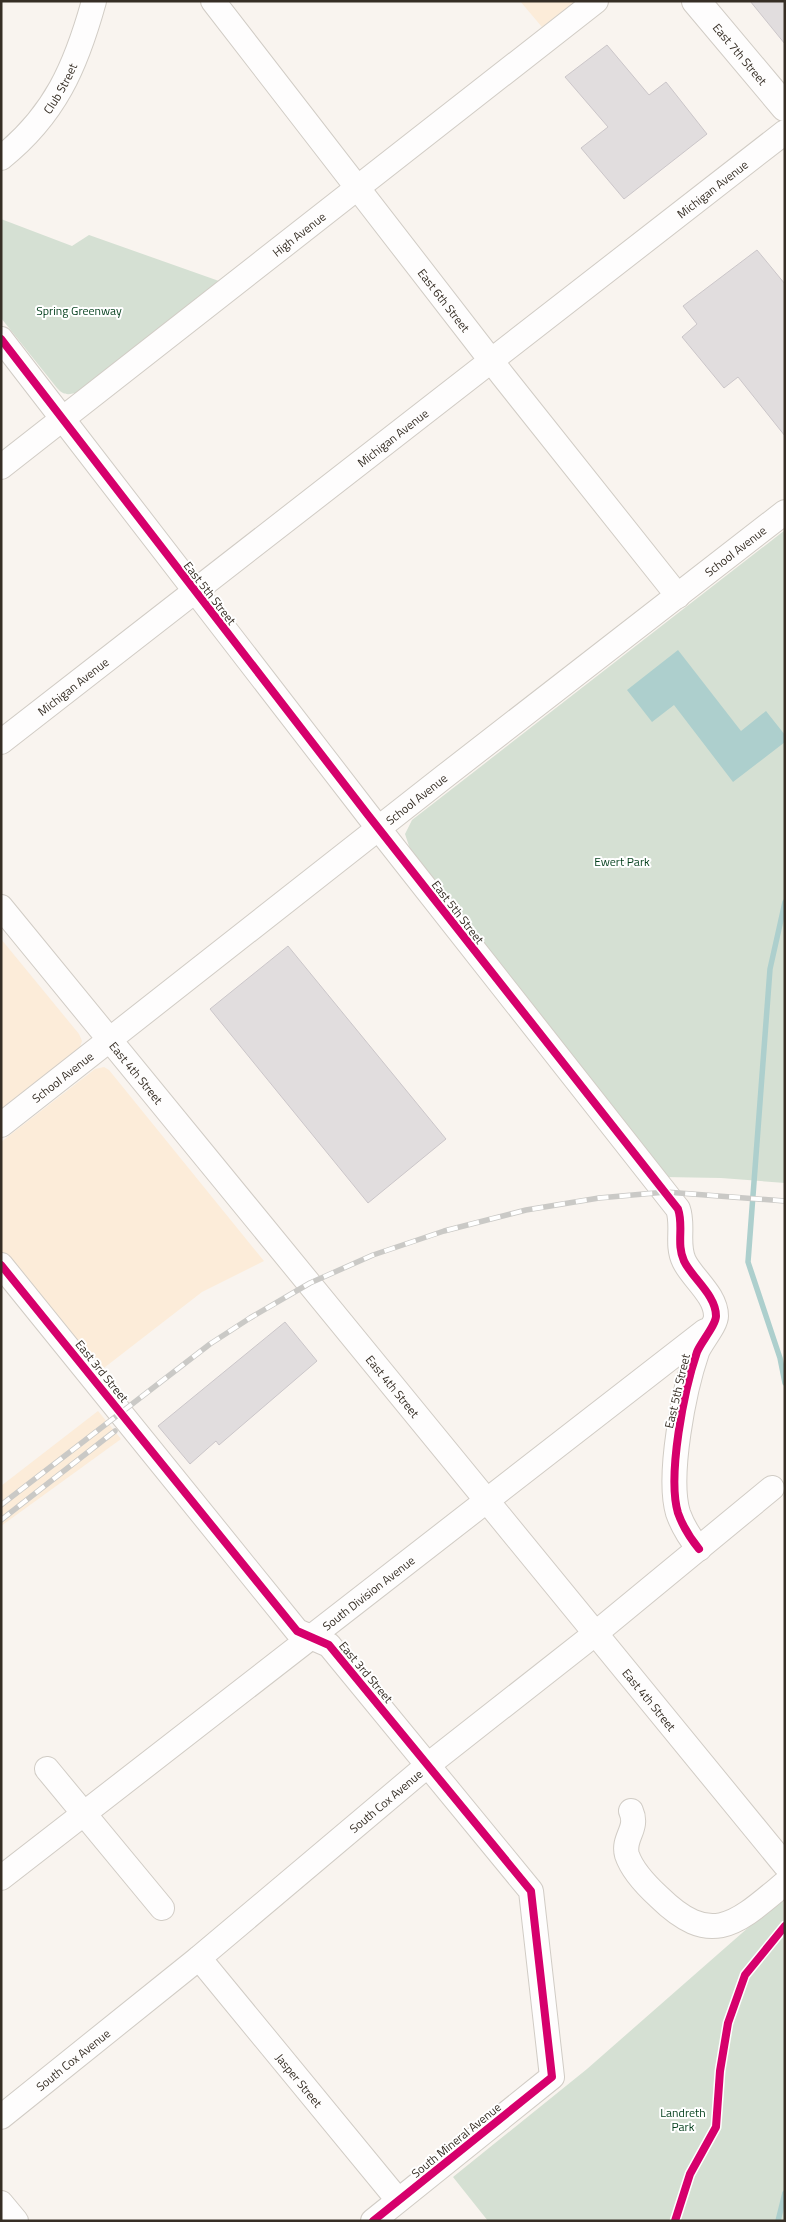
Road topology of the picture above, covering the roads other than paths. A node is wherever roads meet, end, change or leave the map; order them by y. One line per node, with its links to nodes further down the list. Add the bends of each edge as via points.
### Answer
1 (94, 1): 7 (street, Club Street, via 79,50 61,89 38,125)
2 (213, 1): 8 (street, East 6th Street)
3 (596, 1): 8 (street, High Avenue)
4 (696, 1): 5 (main road, East 7th Street)
5 (785, 107)
6 (785, 132): 10 (street, Michigan Avenue)
7 (1, 158)
8 (358, 188): 10 (street, East 6th Street); 11 (street, High Avenue)
9 (1, 339): 11 (street, East 5th Street)
10 (491, 360): 14 (street, Michigan Avenue); 15 (street, East 6th Street)
11 (63, 420): 12 (street, High Avenue); 14 (street, East 5th Street)
12 (1, 467)
13 (785, 512): 15 (street, School Avenue)
14 (194, 591): 16 (street, Michigan Avenue); 17 (street, East 5th Street)
15 (678, 596): 17 (street, School Avenue)
16 (1, 742)
17 (378, 829): 19 (street, School Avenue); 22 (street, East 5th Street, via 673,1201 680,1217 681,1254 714,1308 716,1317)
18 (1, 907): 19 (street, East 4th Street)
19 (109, 1039): 20 (street, School Avenue); 24 (street, East 4th Street)
20 (1, 1125)
21 (1, 1265): 27 (street, East 3rd Street, via 297,1631)
22 (712, 1326): 24 (street, South Division Avenue); 25 (street, East 5th Street, via 699,1346 693,1365 679,1430 674,1480 678,1512 686,1532)
23 (772, 1488): 25 (street, South Cox Avenue)
24 (486, 1501): 26 (street, East 4th Street); 27 (street, South Division Avenue)
25 (699, 1549): 26 (street, South Cox Avenue)
26 (596, 1633): 28 (street, South Cox Avenue); 32 (street, East 4th Street)
27 (310, 1638): 28 (street, East 3rd Street, via 329,1645); 31 (street, South Division Avenue)
28 (428, 1765): 36 (street, South Cox Avenue); 37 (street, East 3rd Street, via 531,1891)
29 (47, 1769): 31 (street)
30 (631, 1811): 34 (street, via 635,1819 626,1846 631,1863 666,1904 693,1923 706,1927 730,1923)
31 (84, 1814): 33 (street, South Division Avenue); 35 (street)
32 (785, 1864)
33 (1, 1878)
34 (785, 1883)
35 (162, 1908)
36 (199, 1958): 38 (street, South Cox Avenue); 39 (street, Jasper Street)
37 (552, 2077): 39 (street, South Mineral Avenue)
38 (1, 2117)
39 (398, 2200): 42 (street, South Mineral Avenue)
40 (1, 2203): 41 (street)
41 (16, 2221)
42 (373, 2221)

